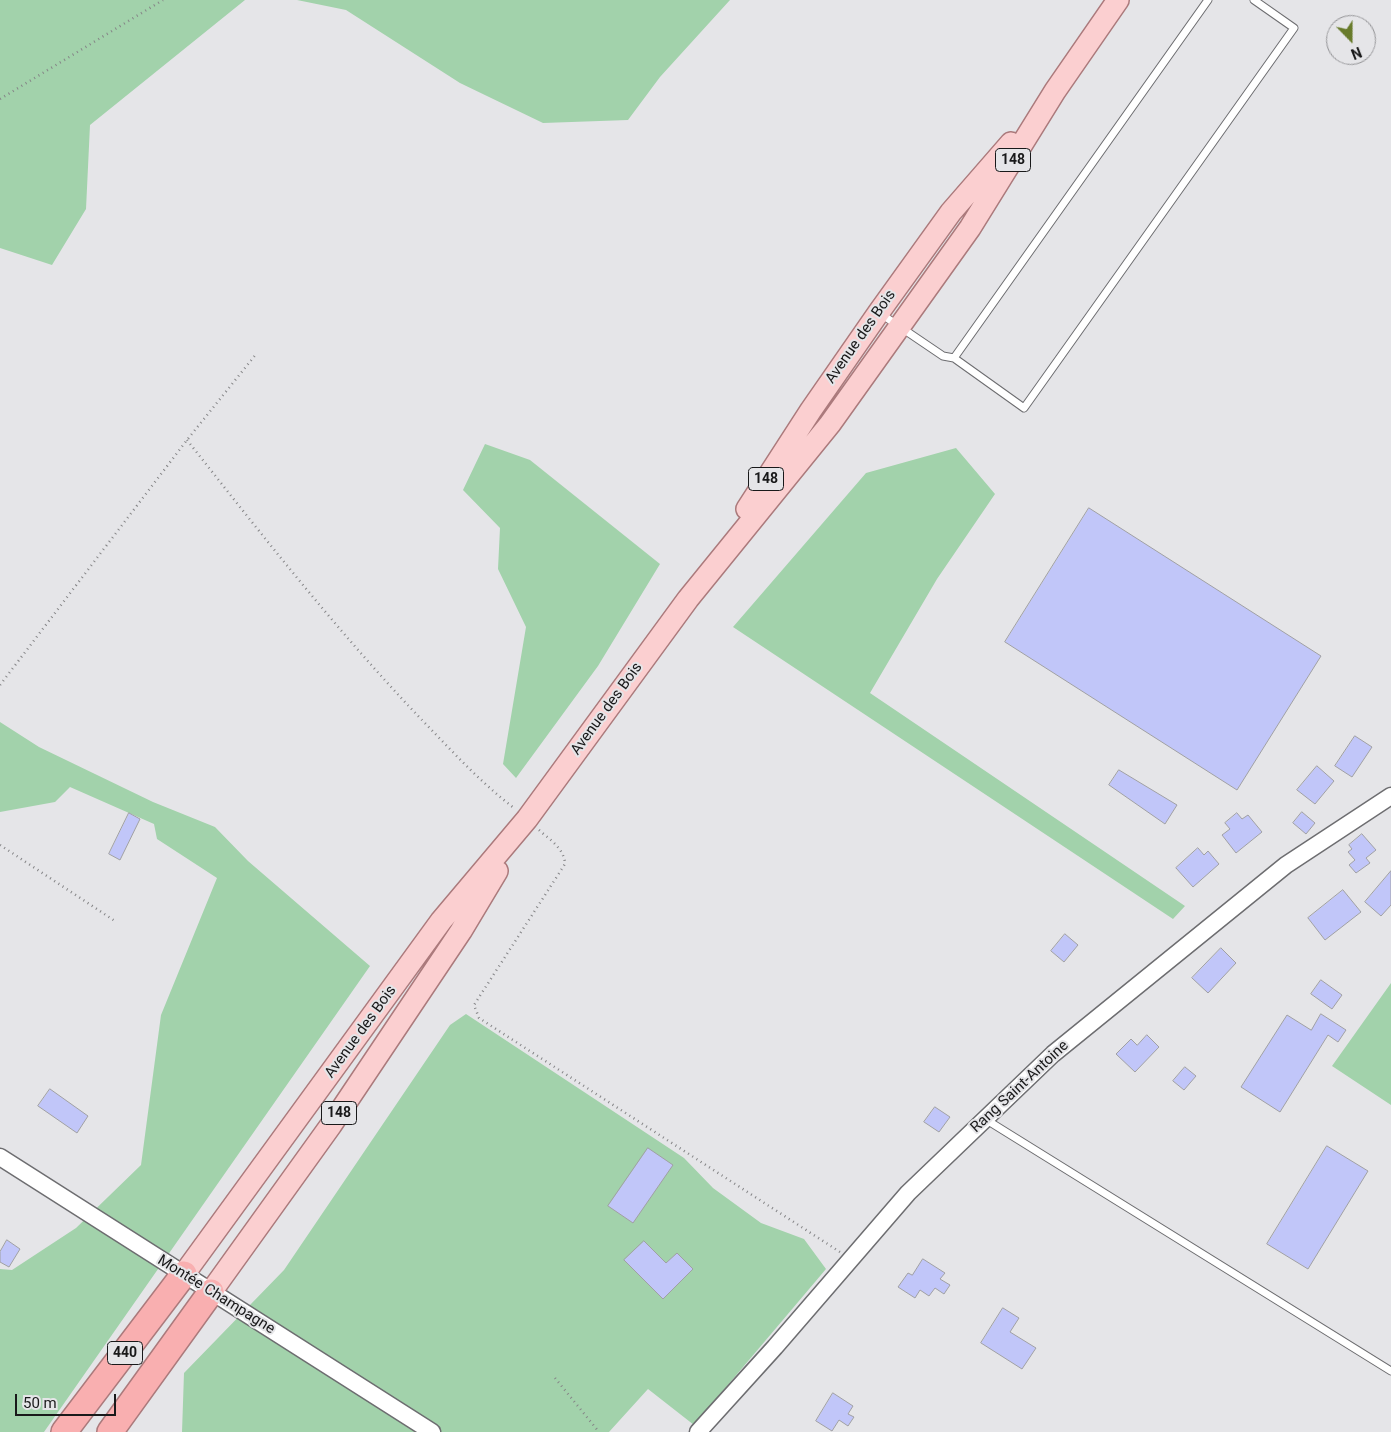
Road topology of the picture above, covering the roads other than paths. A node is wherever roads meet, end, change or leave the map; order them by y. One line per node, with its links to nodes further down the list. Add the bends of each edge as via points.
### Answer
1 (1118, 0): 4 (main road, Avenue des Bois / 148)
2 (1208, 0): 7 (lane)
3 (1254, 0): 7 (lane, via 1294,28 1024,408)
4 (1056, 91): 5 (main road, Avenue des Bois / 148, via 951,212); 6 (main road, Avenue des Bois / 148, via 970,228)
5 (879, 312): 6 (lane); 8 (main road, Avenue des Bois / 148)
6 (900, 327): 7 (lane, via 943,356); 8 (main road, Avenue des Bois / 148, via 830,424)
7 (954, 358)
8 (688, 599): 10 (main road, Avenue des Bois / 148)
9 (1391, 796): 11 (street, Rang Saint-Antoine, via 1286,865 1053,1054)
10 (527, 819): 13 (main road, Avenue des Bois / 148, via 441,921); 14 (main road, Avenue des Bois / 148, via 456,939 311,1154)
11 (985, 1119): 15 (lane); 19 (street, Rang Saint-Antoine, via 908,1193)
12 (0, 1157): 13 (street, Montée Champagne)
13 (184, 1274): 14 (street, Montée Champagne); 16 (highway, 440)
14 (211, 1292): 17 (highway, 440); 18 (street, Montée Champagne)
15 (1391, 1370)
16 (64, 1432)
17 (110, 1432)
18 (432, 1432)
19 (698, 1432)

